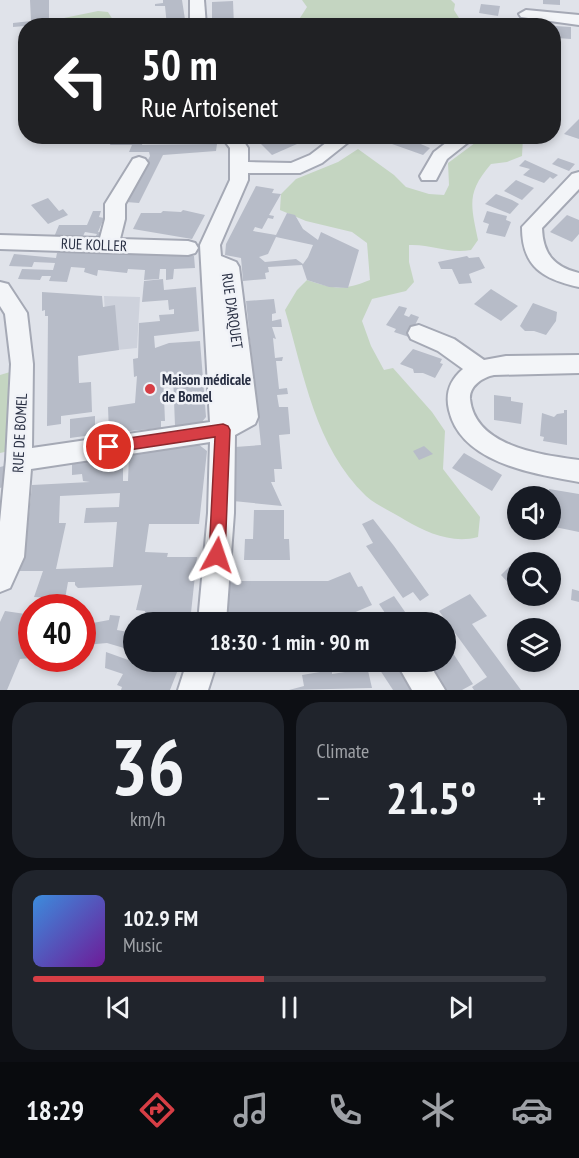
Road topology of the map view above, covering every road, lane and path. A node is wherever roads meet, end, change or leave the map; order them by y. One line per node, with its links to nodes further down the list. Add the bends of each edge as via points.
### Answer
1 (197, 0): 3 (street)
2 (525, 14): 4 (street)
3 (198, 18)
4 (579, 20)
5 (236, 144): 9 (street, RUE D'ARQUET)
6 (336, 144): 9 (street, via 293,169)
7 (456, 144): 10 (street, via 440,156)
8 (139, 163): 13 (street, via 115,204)
9 (240, 167): 20 (street, RUE D'ARQUET, via 240,180 210,245 211,260 229,267 246,417)
10 (429, 176)
11 (579, 178): 15 (street, via 532,227 531,241 536,257 553,271)
12 (0, 242): 13 (street, RUE KOLLER)
13 (108, 245): 14 (street, RUE KOLLER)
14 (188, 248)
15 (579, 280)
16 (0, 289): 21 (street, RUE DE BOMEL, via 16,313 22,364)
17 (419, 333): 19 (street, via 446,345)
18 (579, 364): 19 (street, via 498,365)
19 (480, 369): 22 (street, via 463,382 457,395 458,408 474,434 496,451 553,468)
20 (223, 430): 21 (street); 24 (street)
21 (19, 460): 23 (street, RUE DE BOMEL, via 10,557)
22 (579, 471)
23 (0, 579)
24 (213, 612)
25 (199, 672): 27 (street)
26 (418, 672): 28 (street)
27 (193, 690)
28 (430, 690)

